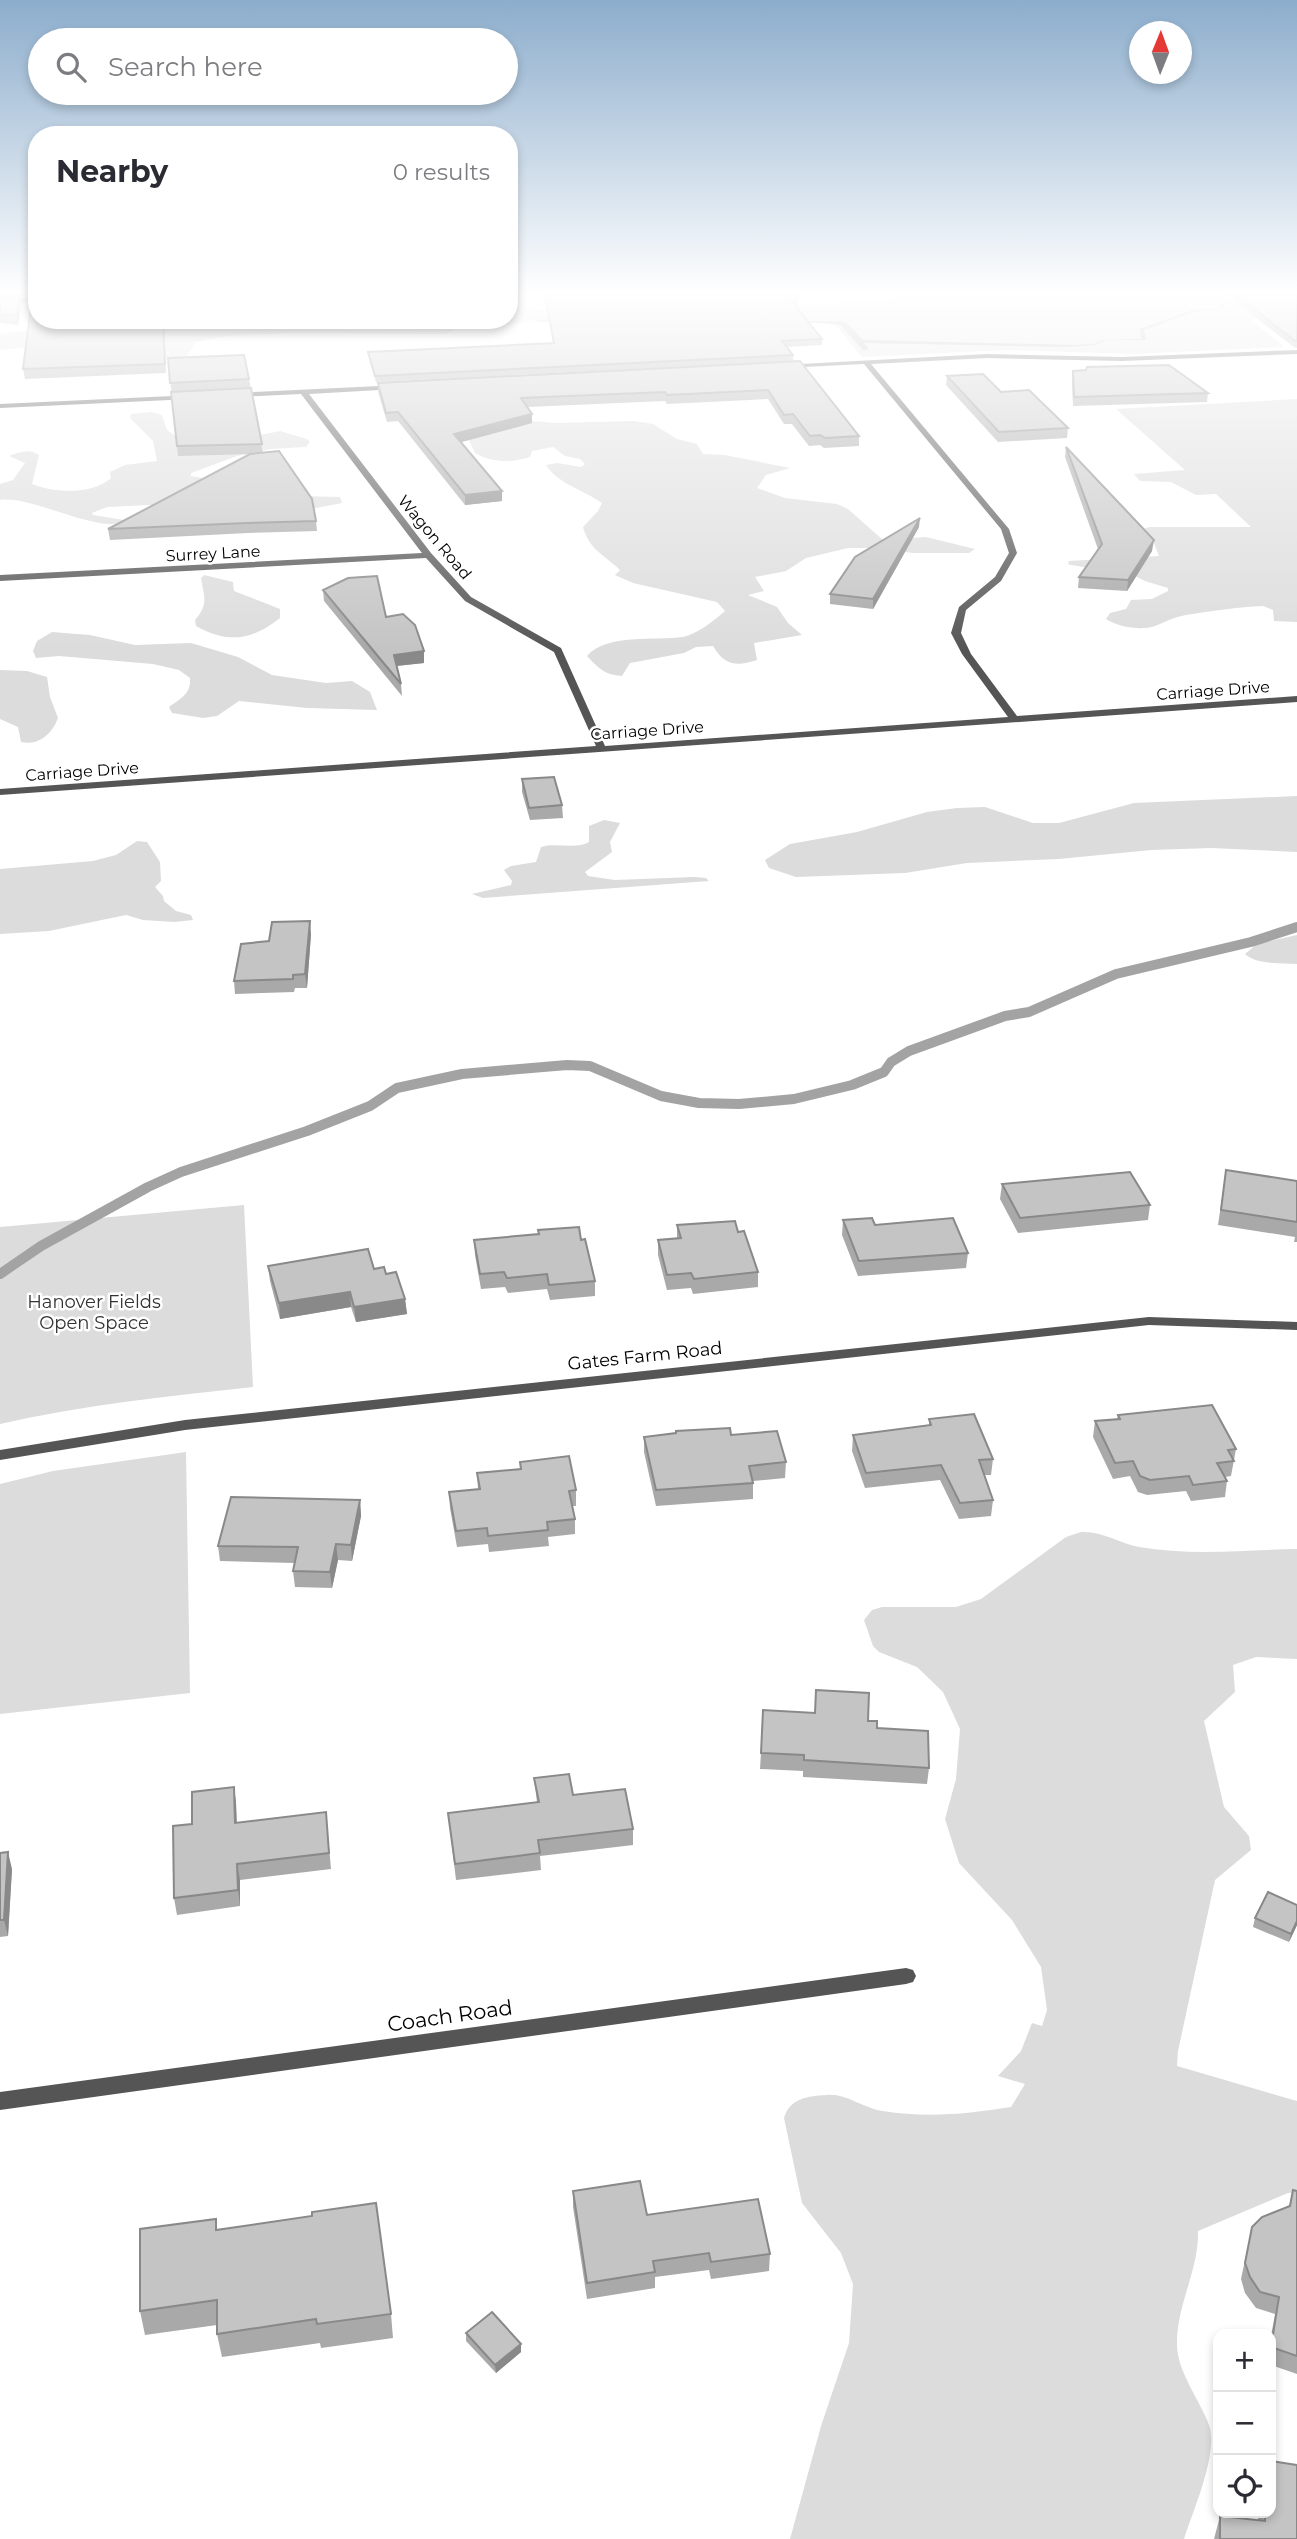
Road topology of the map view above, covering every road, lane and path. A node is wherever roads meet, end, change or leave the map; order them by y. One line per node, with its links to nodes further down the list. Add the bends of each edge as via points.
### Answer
1 (320, 413): 3 (street, Wagon Road)
2 (909, 413): 6 (street, via 1005,529 1013,553 998,579 962,609 956,633)
3 (428, 555): 4 (street, Surrey Lane); 7 (street, Wagon Road, via 468,598 558,650)
4 (0, 578)
5 (1297, 699): 6 (street, Carriage Drive)
6 (1015, 720): 7 (street, Carriage Drive)
7 (602, 749): 8 (street, Carriage Drive)
8 (0, 792)
9 (1297, 1326): 10 (street, Gates Farm Road, via 1149,1321 185,1425)
10 (0, 1455)
11 (906, 1976): 12 (street, Coach Road)
12 (0, 2101)

